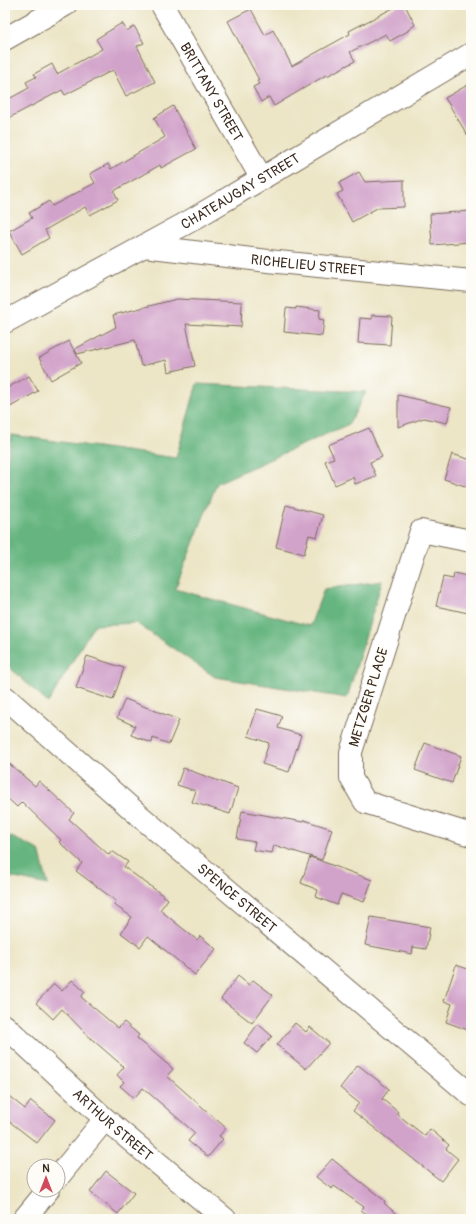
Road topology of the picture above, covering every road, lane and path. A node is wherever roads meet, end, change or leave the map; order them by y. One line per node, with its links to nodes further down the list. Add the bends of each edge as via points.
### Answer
1 (65, 5): 3 (street)
2 (162, 5): 5 (street, BRITTANY STREET)
3 (5, 39)
4 (471, 54): 5 (street, CHATEAUGAY STREET)
5 (262, 179): 6 (street, CHATEAUGAY STREET)
6 (144, 246): 7 (street, RICHELIEU STREET); 8 (street, CHATEAUGAY STREET)
7 (471, 281)
8 (5, 322)
9 (471, 541): 11 (street, METZGER PLACE, via 421,531 351,752 351,778 365,802)
10 (5, 697): 13 (street, SPENCE STREET, via 140,816)
11 (471, 835)
12 (5, 1026): 14 (street, ARTHUR STREET)
13 (471, 1095)
14 (105, 1120): 15 (street); 18 (street, ARTHUR STREET)
15 (66, 1167)
16 (41, 1198): 17 (street)
17 (24, 1219)
18 (225, 1219)

